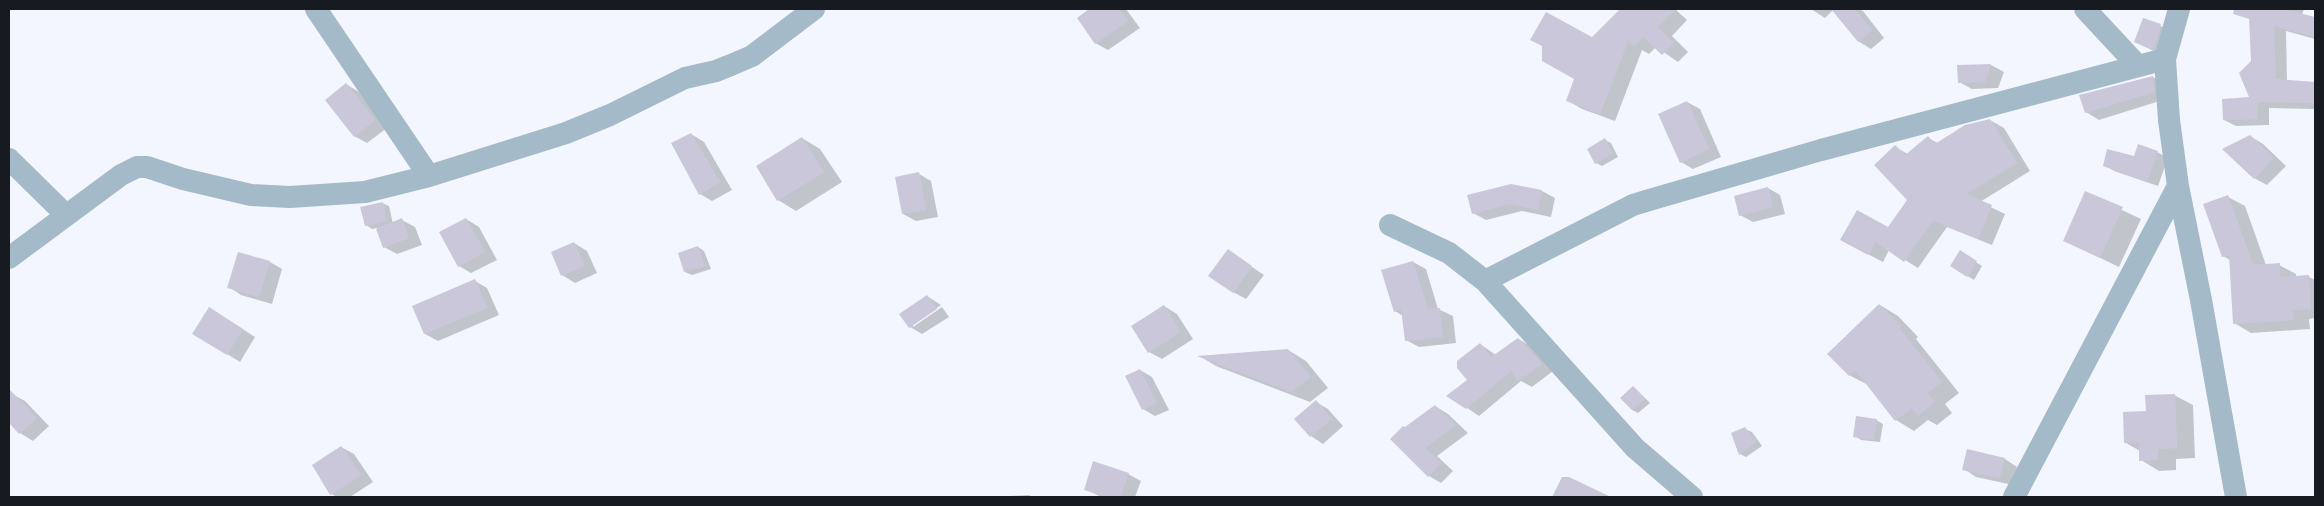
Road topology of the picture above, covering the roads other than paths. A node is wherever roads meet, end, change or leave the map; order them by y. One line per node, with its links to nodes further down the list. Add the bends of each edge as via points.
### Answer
1 (316, 9): 8 (street)
2 (814, 9): 8 (street, via 752,56 716,71 685,78 610,115 566,132)
3 (2085, 9): 6 (street)
4 (2179, 9): 5 (street)
5 (2165, 59): 6 (street); 9 (street)
6 (2138, 66): 13 (street, via 1646,200)
7 (9, 159): 10 (street)
8 (429, 176): 10 (street, via 365,192 290,197 251,195 147,167 136,167)
9 (2178, 186): 15 (street); 16 (street)
10 (66, 215): 12 (street)
11 (1390, 225): 13 (street, via 1450,253)
12 (9, 258)
13 (1485, 281): 14 (street, via 1635,448)
14 (1692, 497)
15 (2014, 497)
16 (2236, 497)

